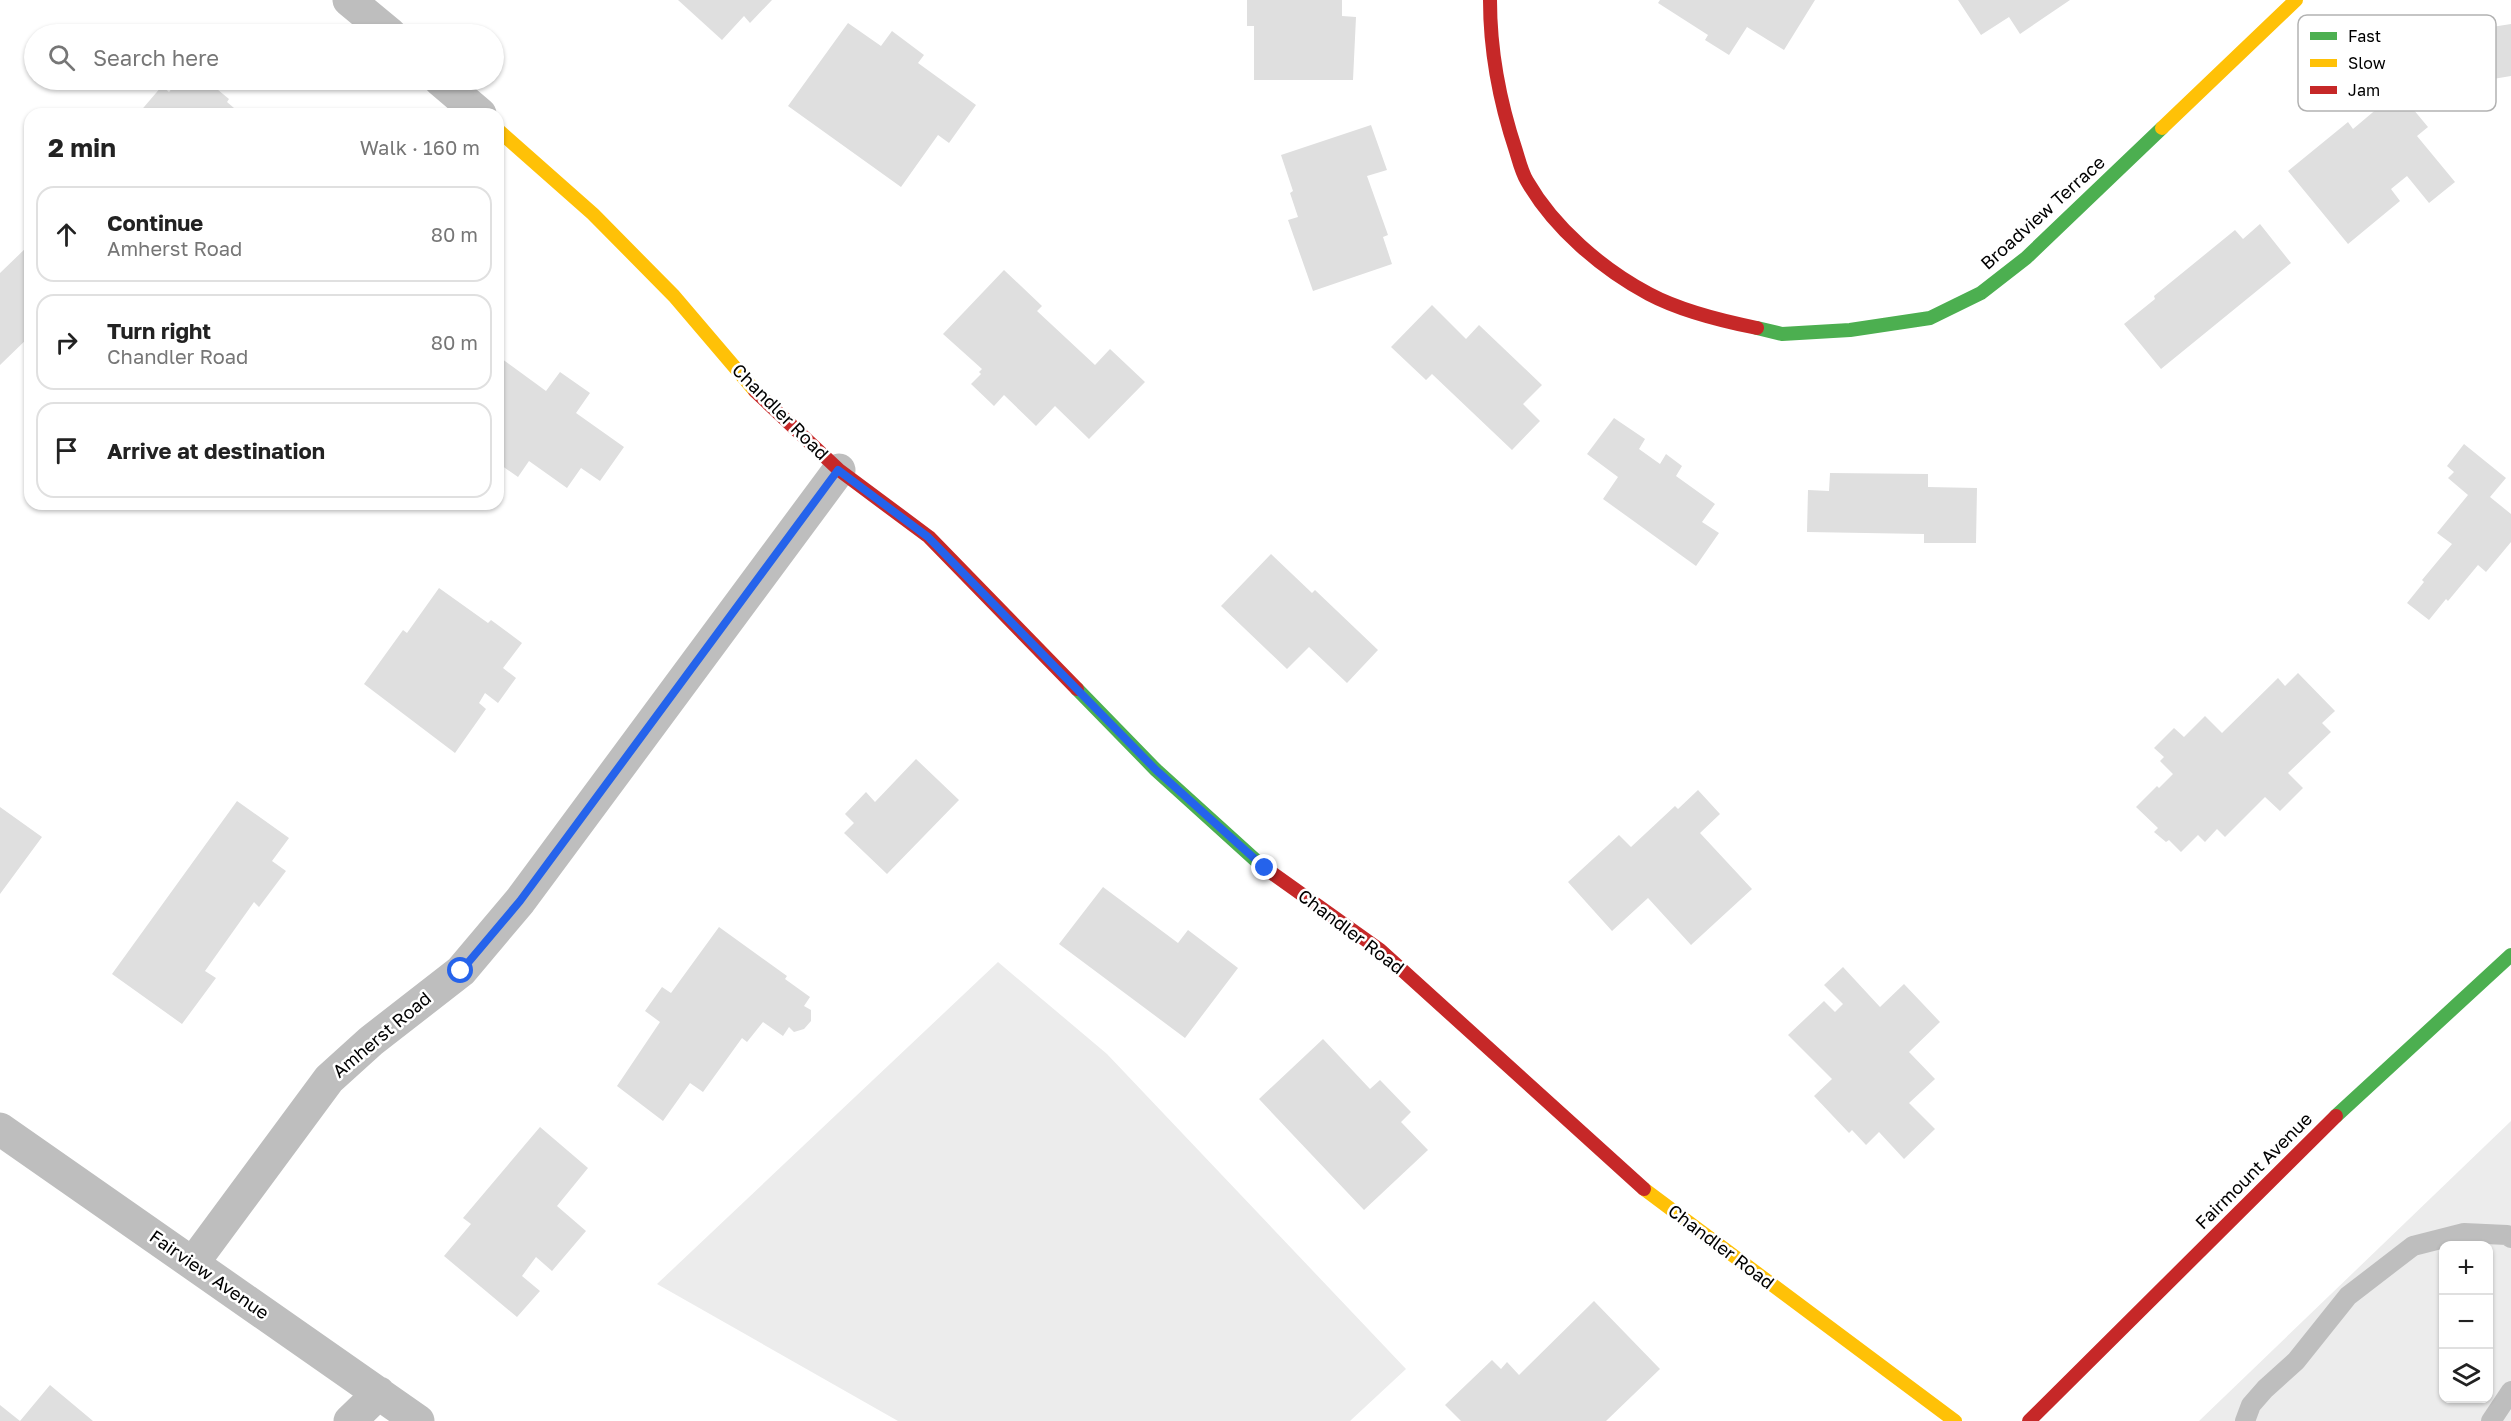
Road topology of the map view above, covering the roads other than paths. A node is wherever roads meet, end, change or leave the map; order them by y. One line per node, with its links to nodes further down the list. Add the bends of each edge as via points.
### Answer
1 (349, 0): 4 (street)
2 (1490, 0): 3 (street, Broadview Terrace, via 1490,35 1507,125 1526,180 1552,217 1602,264 1650,295 1715,319 1782,334 1850,330 1930,318 1981,293 2026,258)
3 (2296, 0)
4 (378, 24)
5 (452, 90): 6 (street)
6 (473, 108)
7 (504, 135): 8 (street, Chandler Road, via 593,214 674,296 746,382)
8 (838, 470): 12 (street, Amherst Road, via 520,901 461,971 328,1079); 17 (street, Chandler Road, via 928,537 1156,770 1265,868 1380,950 1646,1191)
9 (2511, 955): 18 (street, Fairmount Avenue, via 2313,1136)
10 (0, 1129): 12 (street, Fairview Avenue)
11 (2511, 1238): 19 (lane, via 2464,1233 2413,1246 2348,1296 2296,1360 2265,1389)
12 (193, 1263): 14 (street, Fairview Avenue)
13 (2511, 1391): 20 (lane)
14 (379, 1393): 15 (street); 16 (street, Fairview Avenue)
15 (350, 1421)
16 (418, 1421)
17 (1954, 1421)
18 (2029, 1421)
19 (2245, 1421)
20 (2491, 1421)

